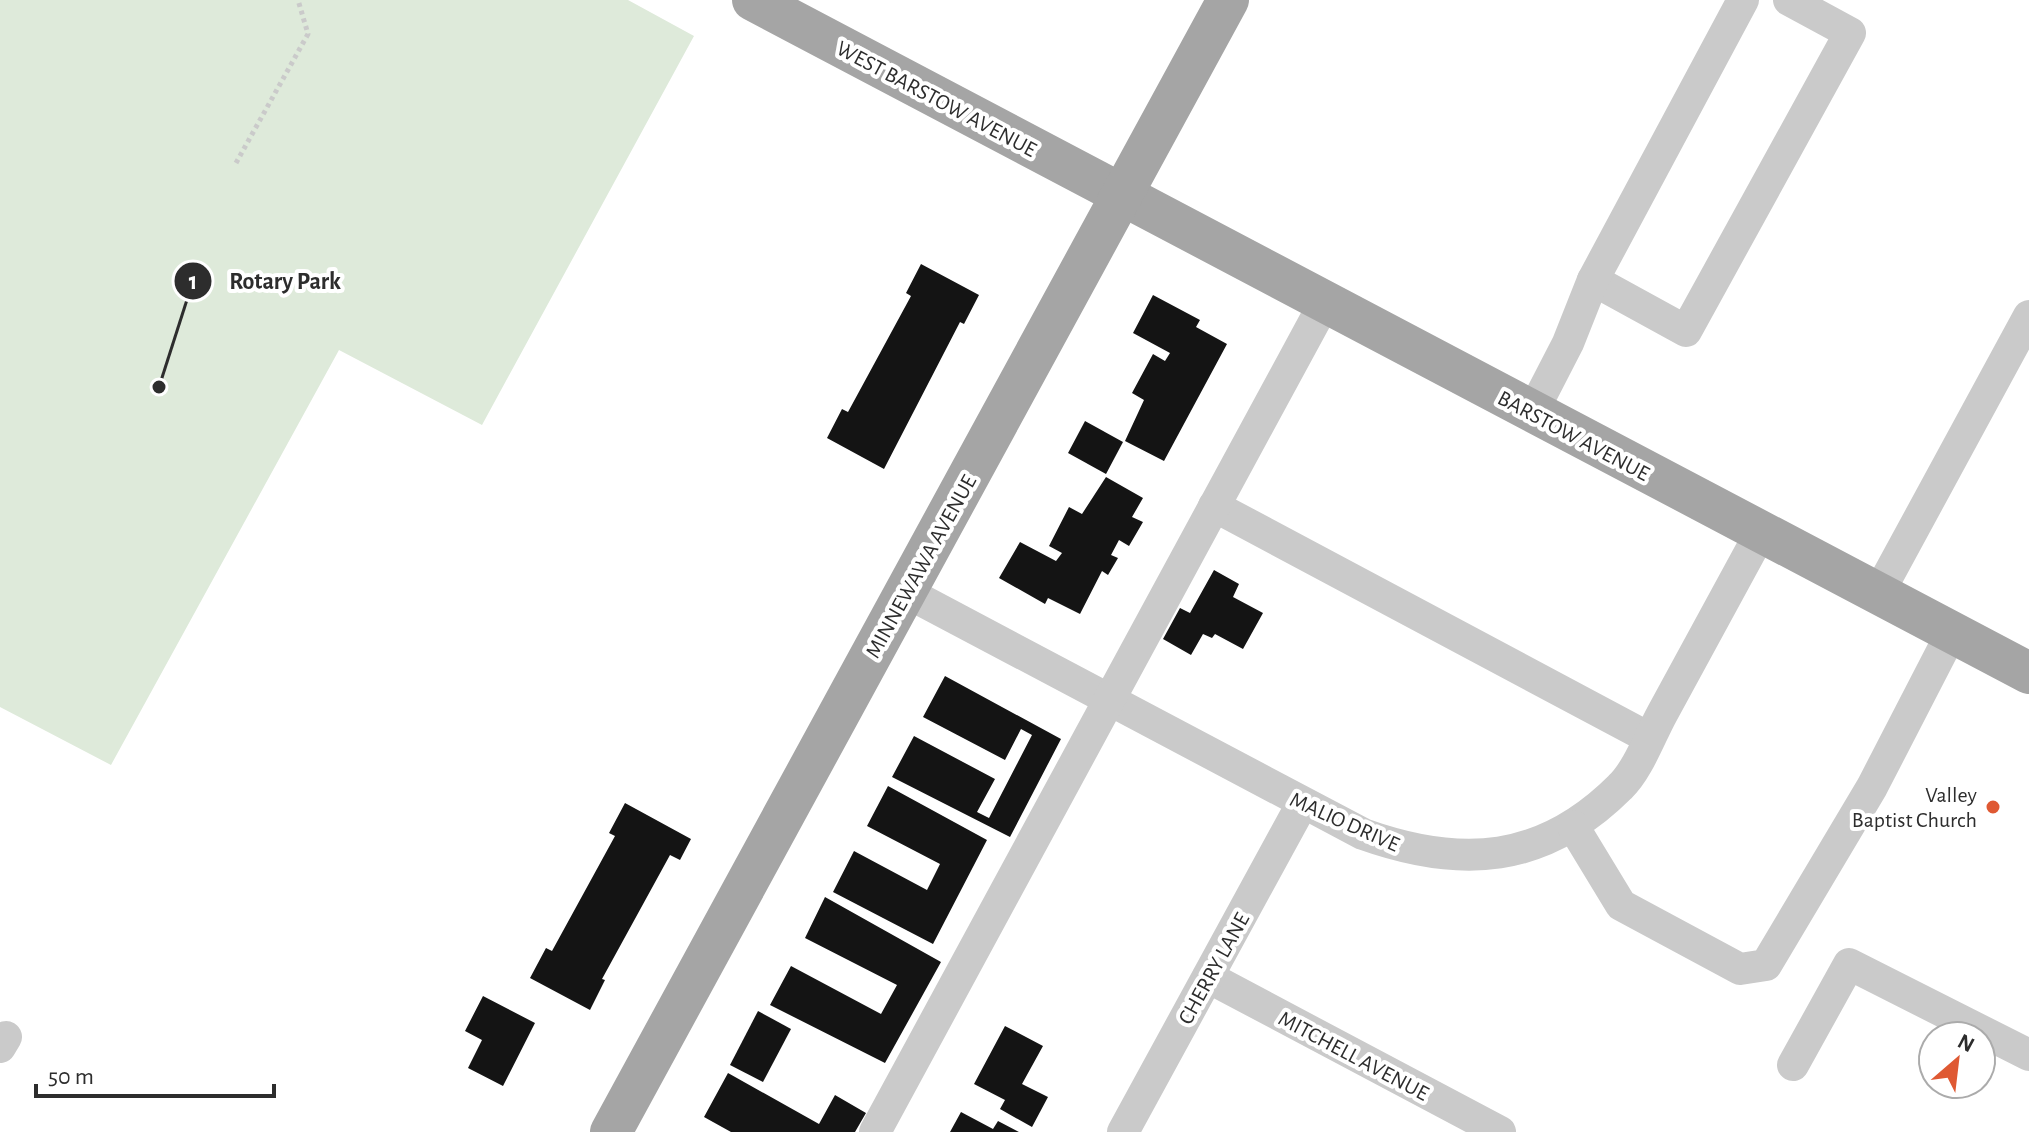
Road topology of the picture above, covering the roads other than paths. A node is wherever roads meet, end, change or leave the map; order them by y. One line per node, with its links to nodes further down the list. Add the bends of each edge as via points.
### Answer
1 (753, 0): 5 (main road, WEST BARSTOW AVENUE)
2 (1228, 0): 5 (main road, MINNEWAWA AVENUE)
3 (1743, 0): 6 (street)
4 (1789, 0): 6 (street, via 1850,33 1686,331)
5 (1120, 197): 7 (main road, BARSTOW AVENUE); 12 (main road, MINNEWAWA AVENUE)
6 (1593, 280): 9 (street)
7 (1325, 302): 9 (main road, BARSTOW AVENUE); 10 (street)
8 (2029, 316): 13 (street)
9 (1532, 413): 11 (main road, BARSTOW AVENUE)
10 (1214, 506): 16 (street); 17 (street)
11 (1761, 532): 13 (main road, BARSTOW AVENUE); 17 (street, MALIO DRIVE)
12 (906, 592): 16 (street, MALIO DRIVE); 23 (main road, MINNEWAWA AVENUE)
13 (1878, 594): 14 (main road, BARSTOW AVENUE)
14 (1952, 632): 15 (main road, BARSTOW AVENUE); 19 (street, via 1872,787 1766,965 1740,969 1621,905)
15 (2029, 673)
16 (1108, 701): 18 (street, MALIO DRIVE); 24 (street)
17 (1649, 738): 19 (street, MALIO DRIVE, via 1623,785)
18 (1302, 804): 19 (street, MALIO DRIVE, via 1377,839 1450,856 1536,844); 20 (street, CHERRY LANE)
19 (1573, 826)
20 (1208, 977): 25 (street, CHERRY LANE); 26 (street, MITCHELL AVENUE)
21 (2029, 1055): 22 (street, via 1849,964)
22 (1793, 1065)
23 (611, 1132)
24 (875, 1132)
25 (1123, 1132)
26 (1500, 1132)

